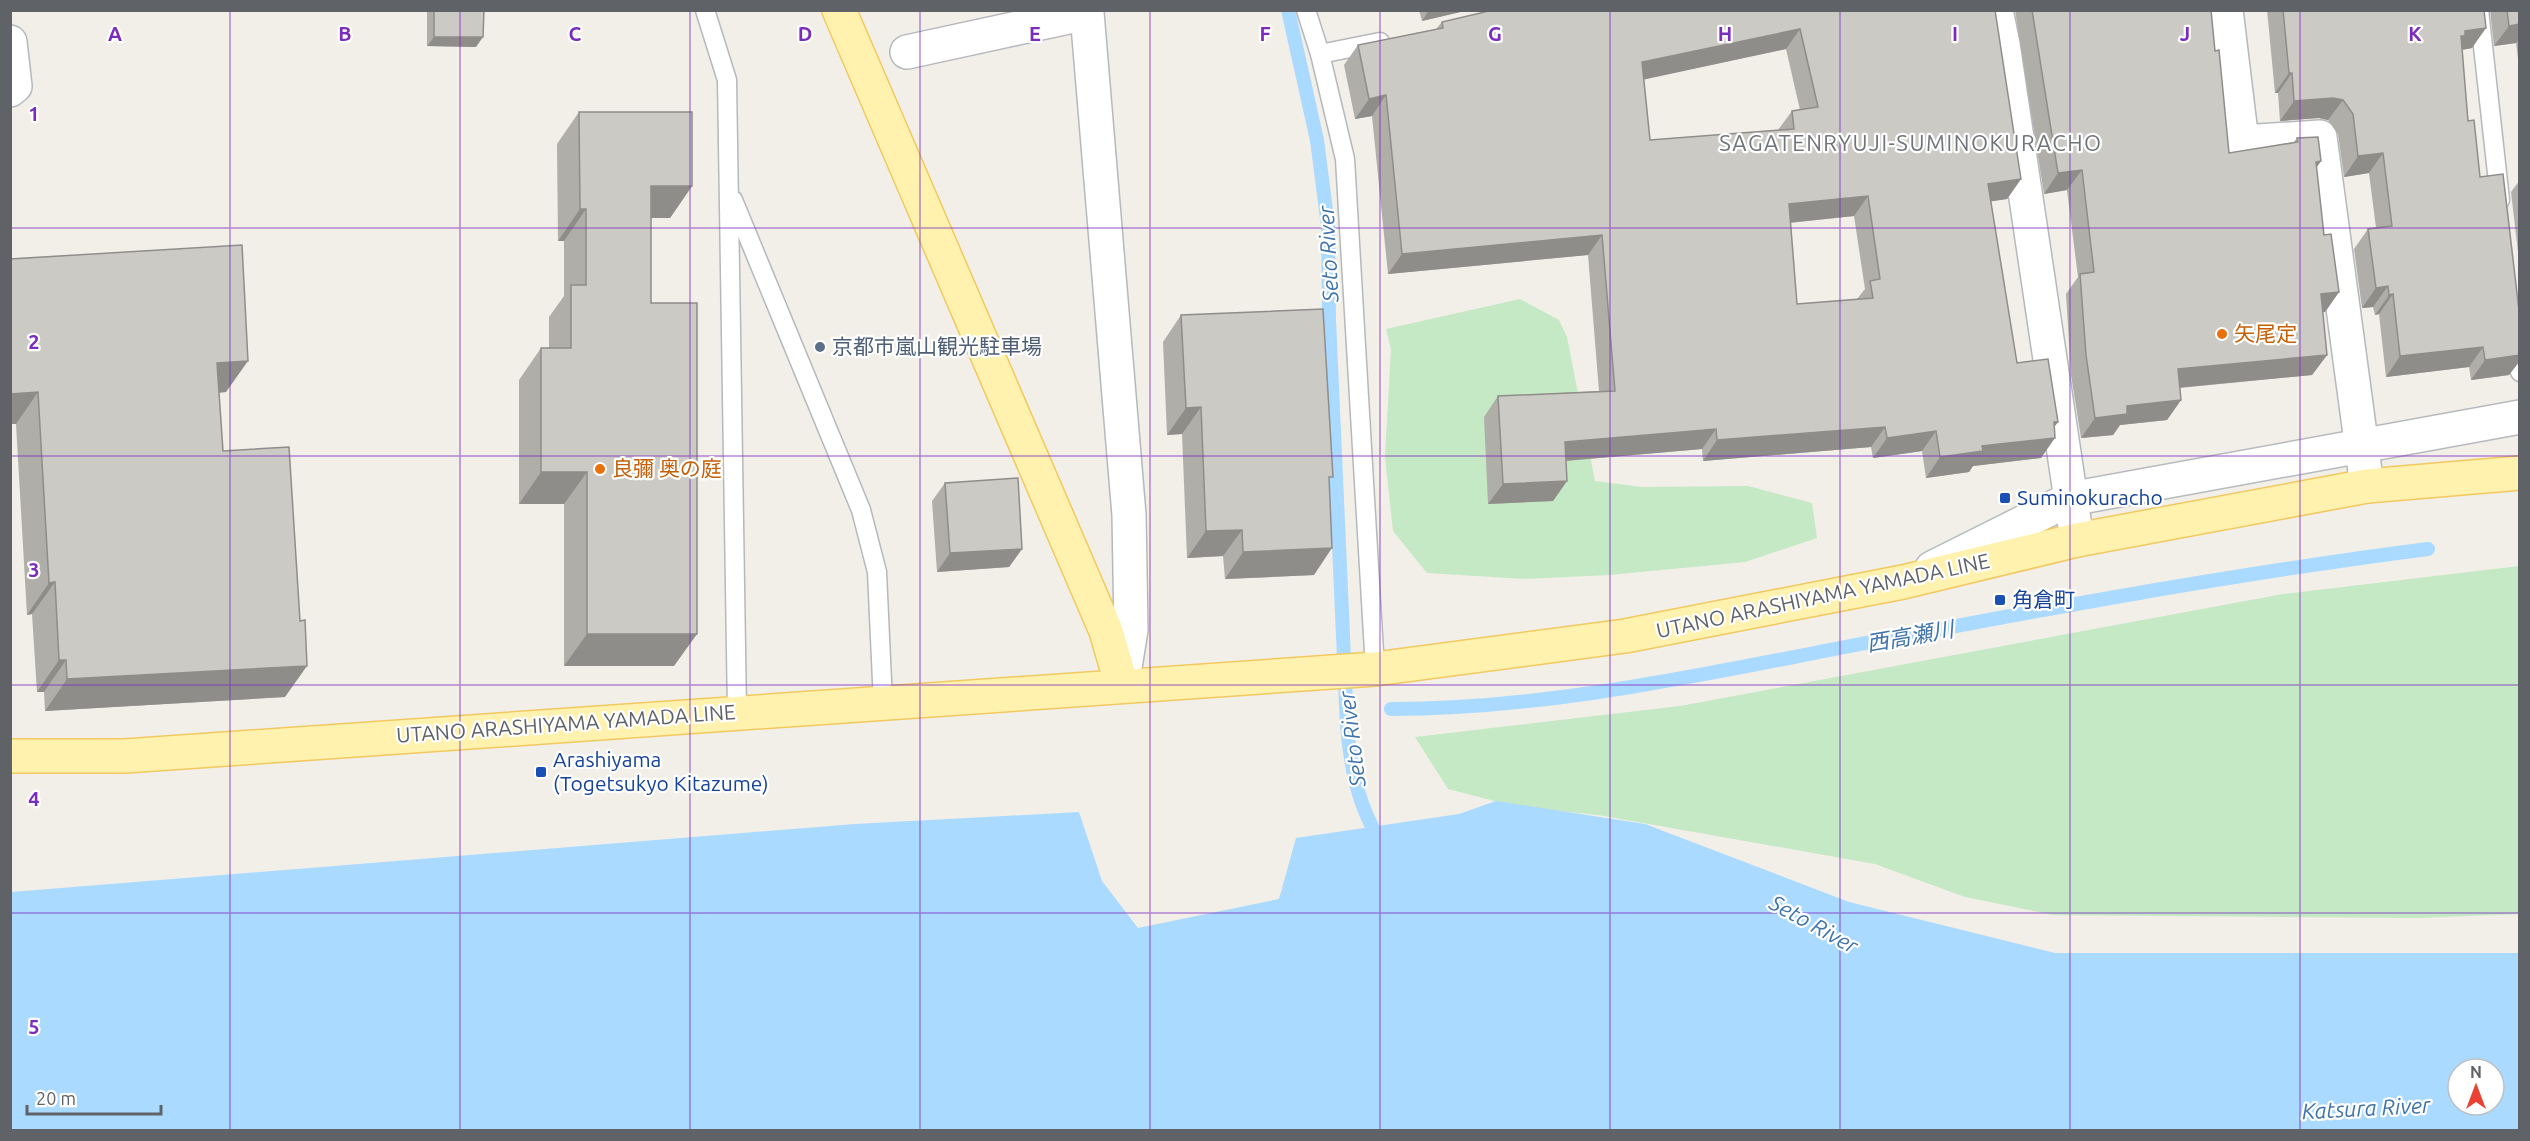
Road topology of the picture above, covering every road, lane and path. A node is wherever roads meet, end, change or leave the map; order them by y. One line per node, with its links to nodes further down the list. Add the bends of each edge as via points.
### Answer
1 (705, 10): 12 (lane, via 727,80)
2 (839, 10): 24 (main road, via 1106,631)
3 (1306, 10): 10 (lane)
4 (1996, 10): 20 (street)
5 (2226, 10): 17 (street, via 2242,142 2320,137)
6 (2479, 10): 13 (lane)
7 (1400, 37): 10 (lane)
8 (10, 42): 11 (street, via 15,86)
9 (907, 52): 24 (street, via 1087,13 1129,515 1131,630)
10 (1320, 54): 23 (lane, via 1345,159)
11 (10, 90)
12 (729, 190): 25 (lane, via 861,510 877,572); 26 (lane)
13 (2501, 213)
14 (2513, 320): 15 (lane)
15 (2520, 372)
16 (2520, 417): 17 (street)
17 (2361, 445): 19 (street); 20 (street)
18 (2520, 473): 19 (main road, UTANO ARASHIYAMA YAMADA LINE)
19 (2367, 486): 21 (main road, UTANO ARASHIYAMA YAMADA LINE)
20 (2070, 499): 21 (street); 22 (street)
21 (2077, 540): 22 (main road, UTANO ARASHIYAMA YAMADA LINE)
22 (1903, 582): 23 (main road, UTANO ARASHIYAMA YAMADA LINE, via 1625,636)
23 (1376, 669): 24 (main road, UTANO ARASHIYAMA YAMADA LINE)
24 (1122, 686): 25 (main road, UTANO ARASHIYAMA YAMADA LINE)
25 (883, 703): 26 (main road, UTANO ARASHIYAMA YAMADA LINE)
26 (737, 712): 27 (main road, UTANO ARASHIYAMA YAMADA LINE, via 125,756)
27 (10, 756)

